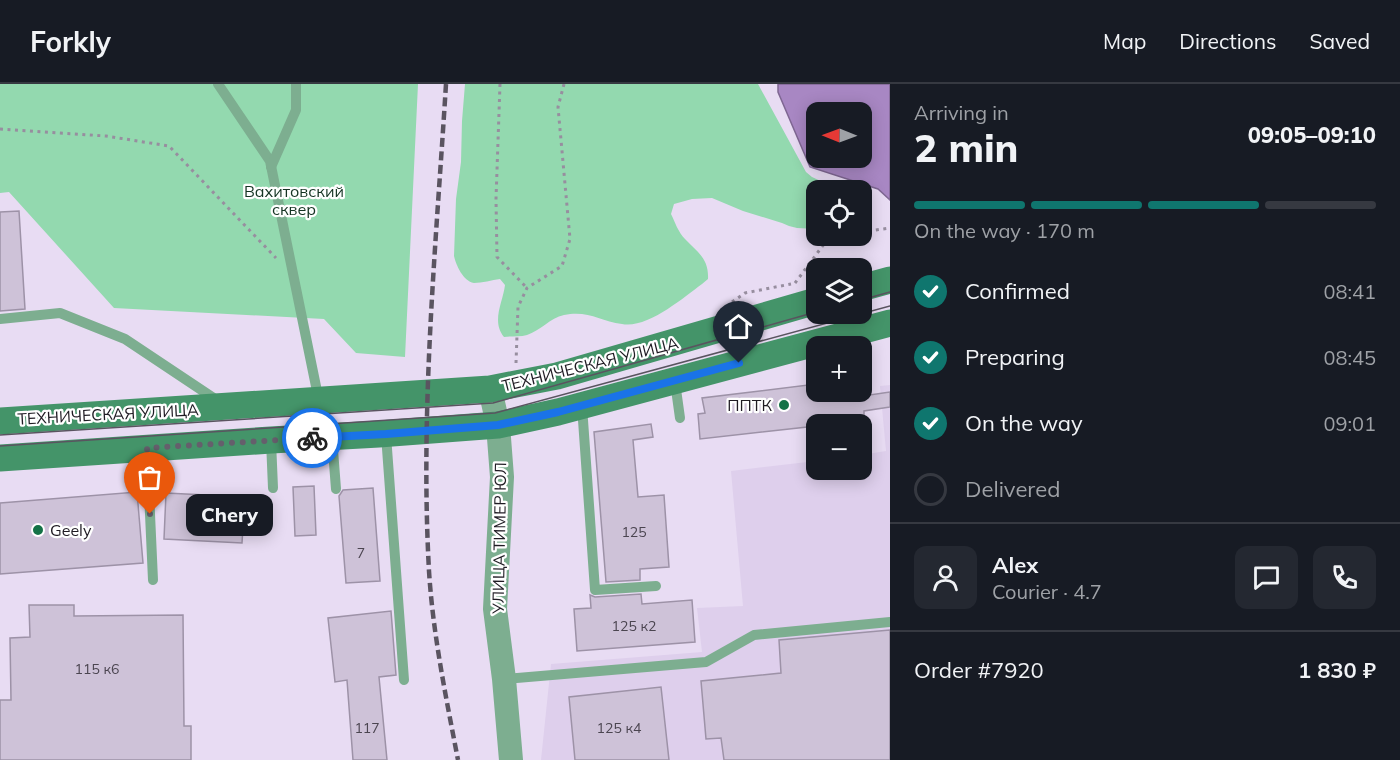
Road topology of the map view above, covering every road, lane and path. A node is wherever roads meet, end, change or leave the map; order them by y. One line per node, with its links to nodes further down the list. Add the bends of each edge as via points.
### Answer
1 (218, 84): 6 (lane)
2 (296, 84): 6 (lane, via 296,110)
3 (500, 84): 14 (path, via 497,257)
4 (564, 84): 14 (path, via 558,107 570,239 562,266)
5 (0, 129): 10 (path, via 106,136 169,146)
6 (271, 167): 10 (lane)
7 (890, 228): 8 (path)
8 (872, 230)
9 (823, 246): 12 (path)
10 (294, 276): 23 (lane)
11 (889, 280): 13 (main road)
12 (795, 283): 15 (path); 17 (path, via 745,293)
13 (872, 285)
14 (527, 288): 20 (path, via 518,307)
15 (806, 288)
16 (806, 293): 22 (main road, ТЕХНИЧЕСКАЯ УЛИЦА, via 557,376)
17 (729, 304)
18 (0, 319): 25 (lane, via 60,313 125,339)
19 (890, 323): 21 (main road)
20 (516, 363)
21 (674, 381): 24 (main road); 26 (lane)
22 (490, 389): 23 (main road, ТЕХНИЧЕСКАЯ УЛИЦА); 28 (street, УЛИЦА ТИМЕР ЮЛ)
23 (319, 401): 25 (main road, ТЕХНИЧЕСКАЯ УЛИЦА)
24 (582, 405): 28 (main road); 37 (lane, via 594,590)
25 (228, 407): 27 (main road, ТЕХНИЧЕСКАЯ УЛИЦА)
26 (680, 418)
27 (0, 421)
28 (498, 425): 29 (main road); 39 (street, УЛИЦА ТИМЕР ЮЛ, via 502,477 495,609)
29 (386, 434): 30 (main road); 40 (lane)
30 (332, 437): 31 (main road); 35 (lane)
31 (271, 440): 32 (main road); 34 (lane)
32 (147, 448): 33 (main road); 36 (lane)
33 (0, 458)
34 (273, 488)
35 (336, 489)
36 (153, 580)
37 (656, 586)
38 (890, 622): 39 (lane, via 754,635 706,662)
39 (504, 679): 41 (street, УЛИЦА ТИМЕР ЮЛ)
40 (404, 680)
41 (511, 760)

